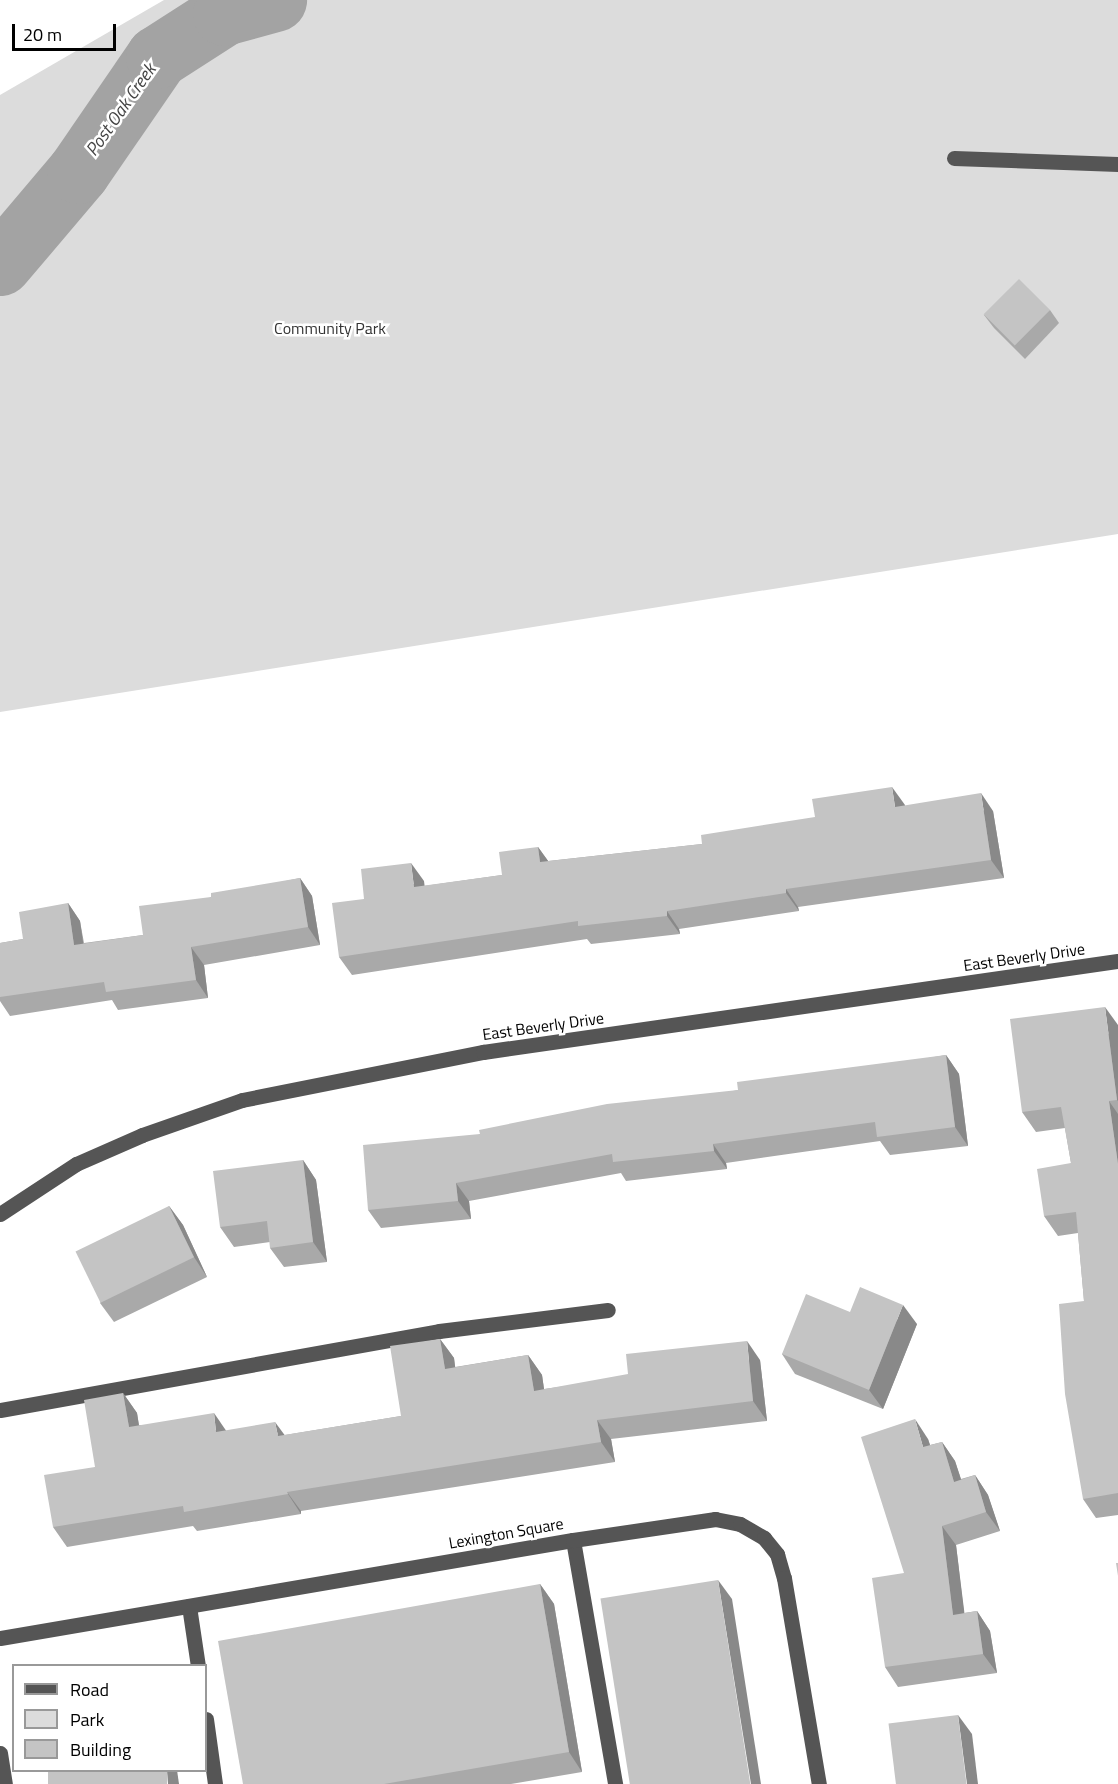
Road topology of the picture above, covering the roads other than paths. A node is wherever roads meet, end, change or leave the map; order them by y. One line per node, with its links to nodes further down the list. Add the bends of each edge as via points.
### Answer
1 (954, 158): 2 (street)
2 (1118, 164)
3 (1118, 961): 4 (street, East Beverly Drive, via 483,1052 242,1100 142,1135 76,1164)
4 (0, 1214)
5 (608, 1310): 6 (street, via 439,1331)
6 (0, 1410)
7 (573, 1540): 8 (street, Lexington Square); 15 (street); 16 (street, Lexington Square, via 715,1519 740,1524 764,1538 777,1554 784,1578)
8 (189, 1606): 9 (street, Lexington Square); 10 (street)
9 (0, 1638)
10 (198, 1664)
11 (207, 1726): 14 (street)
12 (0, 1753): 13 (street)
13 (5, 1784)
14 (215, 1784)
15 (615, 1784)
16 (819, 1784)

